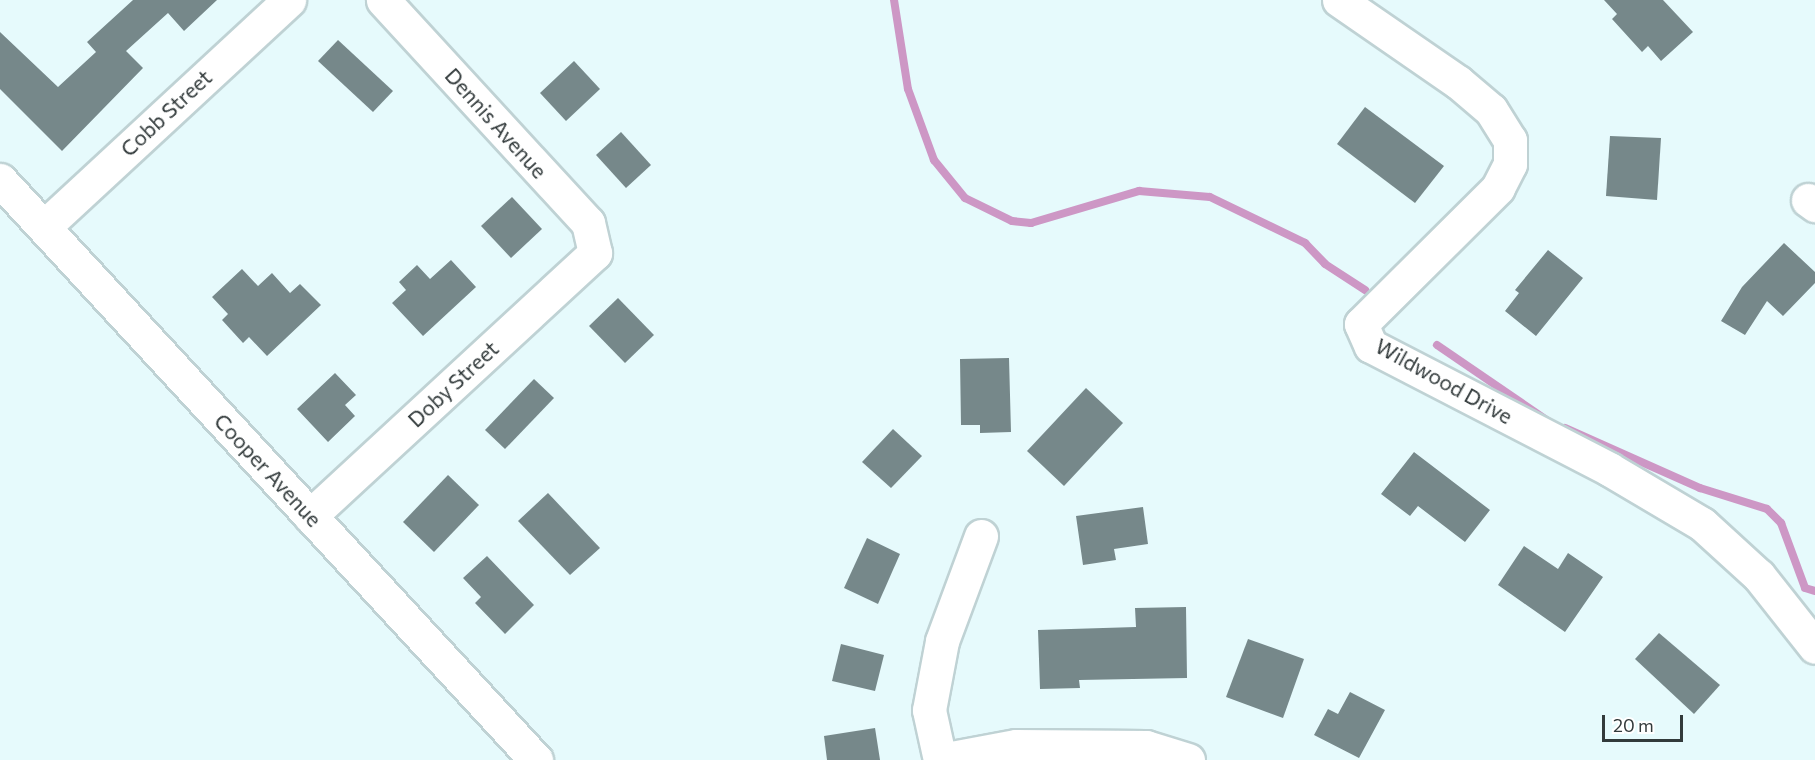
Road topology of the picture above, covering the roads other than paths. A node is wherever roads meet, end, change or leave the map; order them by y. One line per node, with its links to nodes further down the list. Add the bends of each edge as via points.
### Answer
1 (289, 0): 5 (street, Cobb Street)
2 (383, 0): 6 (street, Dennis Avenue, via 588,223)
3 (1340, 0): 9 (street, Wildwood Drive, via 1458,82 1491,110 1510,140 1510,164 1498,188 1361,324 1371,346 1609,469 1702,524 1759,576)
4 (0, 180): 5 (street, Cooper Avenue)
5 (44, 227): 7 (street, Cooper Avenue)
6 (595, 253): 7 (street, Doby Street)
7 (310, 516): 10 (street, Cooper Avenue)
8 (981, 536): 11 (street, via 942,640 929,710)
9 (1815, 647)
10 (536, 760)
11 (941, 760): 12 (street, via 1016,746 1146,747)
12 (1188, 760)

